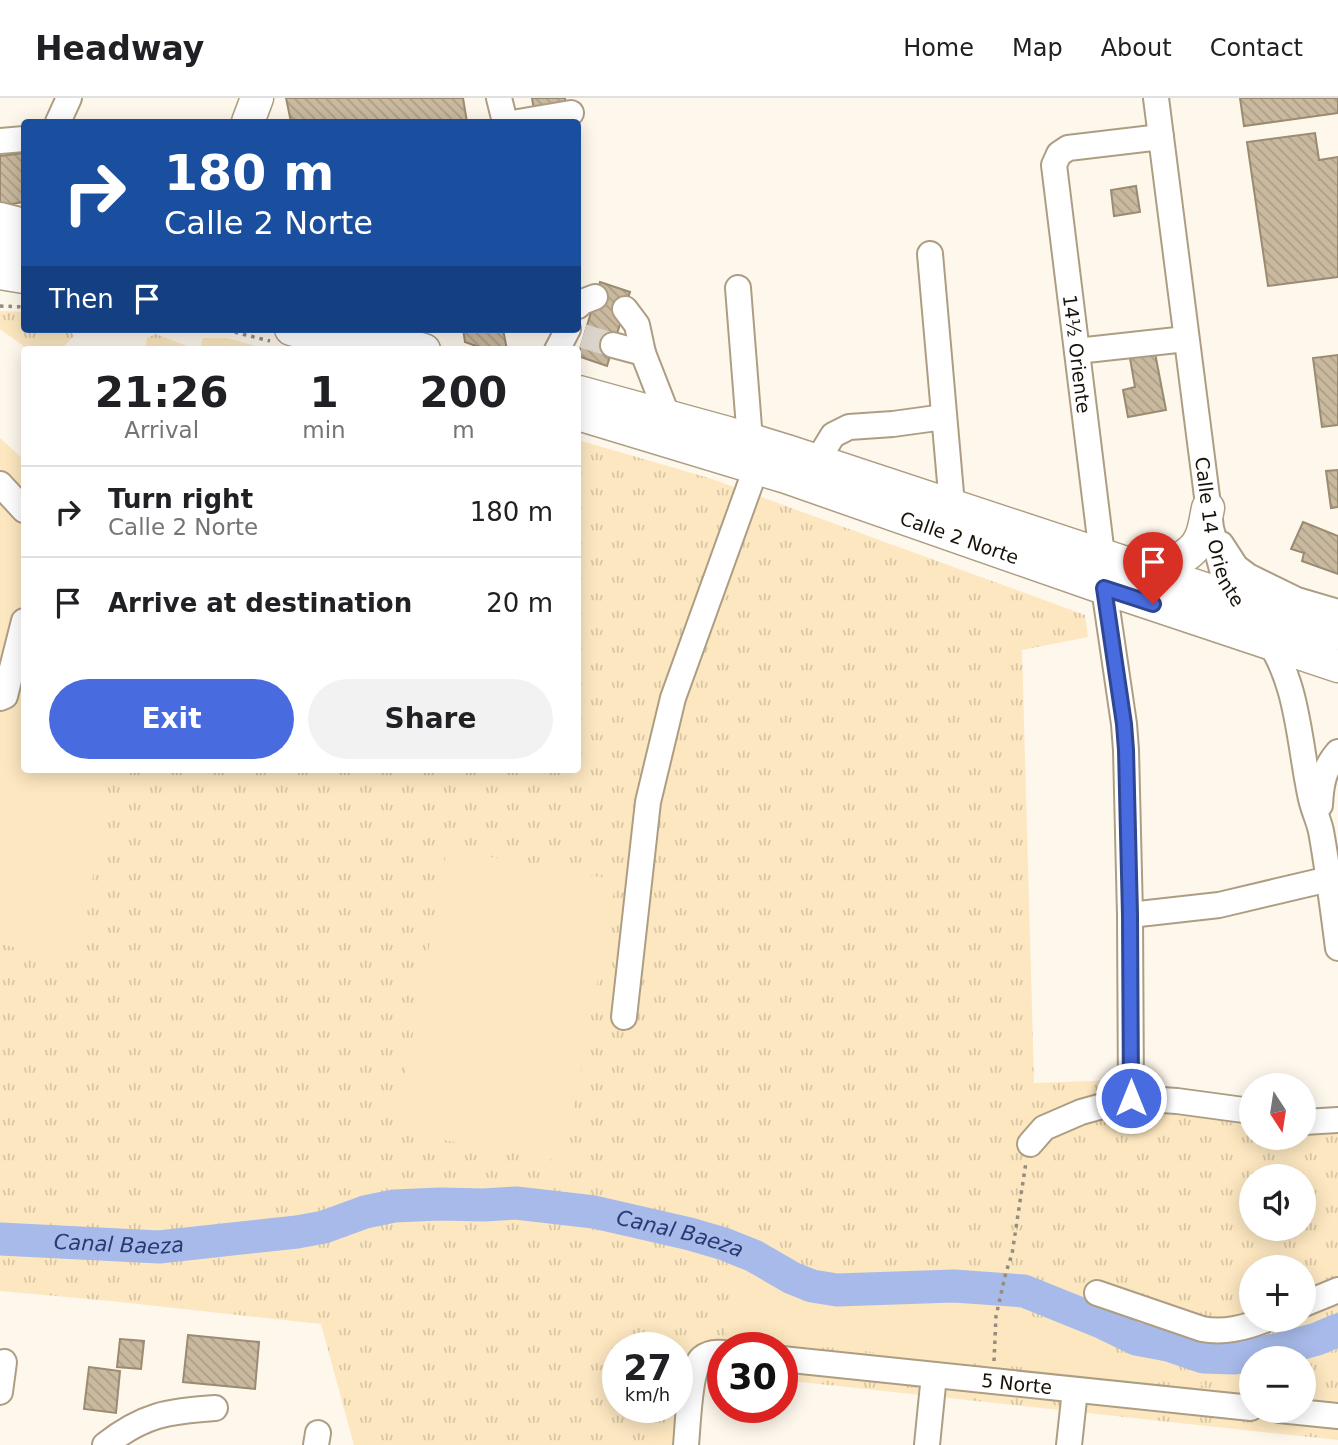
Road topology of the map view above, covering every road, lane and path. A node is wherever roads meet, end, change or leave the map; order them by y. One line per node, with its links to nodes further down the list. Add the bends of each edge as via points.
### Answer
1 (69, 98): 5 (street)
2 (499, 98): 6 (street)
3 (1156, 98): 8 (street, Calle 14 Oriente)
4 (571, 111): 7 (street)
5 (59, 119)
6 (504, 119)
7 (532, 119)
8 (1161, 137): 25 (street, Calle 14 Oriente); 29 (street, 14½ Oriente, via 1073,147 1055,159)
9 (21, 139): 10 (street)
10 (0, 141)
11 (0, 215): 12 (street)
12 (21, 219)
13 (0, 243): 14 (main road)
14 (21, 247)
15 (930, 254): 34 (street)
16 (0, 273): 17 (main road)
17 (21, 276)
18 (738, 288): 35 (street)
19 (0, 306): 20 (path)
20 (21, 307)
21 (625, 309): 30 (street, via 637,325)
22 (252, 333): 24 (path)
23 (366, 333): 28 (main road)
24 (285, 336): 27 (main road)
25 (1186, 339): 29 (street); 40 (street, Calle 14 Oriente)
26 (613, 345): 30 (street)
27 (343, 346)
28 (410, 346)
29 (1077, 351): 41 (street, 14½ Oriente)
30 (643, 353): 33 (street)
31 (581, 393): 33 (main road, Calle 2 Norte)
32 (581, 415): 35 (main road, Calle 2 Norte)
33 (668, 416): 35 (main road, Calle 2 Norte)
34 (944, 417): 36 (street, via 849,427 834,435); 38 (street)
35 (753, 454): 36 (main road, Calle 2 Norte); 43 (main road, Calle 2 Norte); 56 (street, via 673,698 648,802)
36 (817, 461): 38 (main road, Calle 2 Norte)
37 (0, 484): 39 (street)
38 (952, 505): 41 (main road, Calle 2 Norte)
39 (21, 507)
40 (1209, 518): 42 (main road, via 1195,548); 44 (street, Calle 14 Oriente, via 1222,572); 45 (street, via 1236,568 1297,600)
41 (1102, 555): 42 (main road, Calle 2 Norte)
42 (1150, 570): 44 (main road, Calle 2 Norte)
43 (1104, 588): 48 (main road, Calle 2 Norte); 54 (street, via 1124,724)
44 (1236, 599): 47 (main road, Calle 2 Norte); 48 (street, Calle 14 Oriente)
45 (1338, 612)
46 (21, 633): 50 (street, via 5,696)
47 (1338, 633)
48 (1271, 644): 49 (main road, Calle 2 Norte); 52 (street, Calle 14 Oriente, via 1291,693)
49 (1338, 666)
50 (0, 698)
51 (1338, 752): 52 (street, via 1323,776)
52 (1320, 827): 53 (street, Calle 14 Oriente)
53 (1329, 880): 54 (street, via 1219,905); 55 (street, Calle 14 Oriente)
54 (1130, 915): 57 (street)
55 (1338, 948)
56 (624, 1017)
57 (1131, 1091): 58 (street); 61 (street, via 1044,1128)
58 (1239, 1109)
59 (1338, 1120): 60 (street)
60 (1316, 1121)
61 (1030, 1144): 70 (path, via 1012,1254 996,1316)
62 (1338, 1290): 64 (street)
63 (1097, 1293): 65 (street, via 1202,1329)
64 (1316, 1299)
65 (1239, 1328)
66 (707, 1359): 78 (street, via 693,1371)
67 (798, 1361): 69 (street, 5 Norte)
68 (4, 1362): 72 (street)
69 (934, 1375): 70 (street, 5 Norte); 79 (street)
70 (993, 1381): 71 (street, 5 Norte)
71 (1075, 1390): 73 (street, 5 Norte); 80 (street)
72 (0, 1392)
73 (1239, 1407)
74 (215, 1408): 77 (street, via 159,1415 129,1427)
75 (1316, 1414): 76 (street)
76 (1338, 1416)
77 (105, 1445)
78 (686, 1445)
79 (926, 1445)
80 (1069, 1445)

